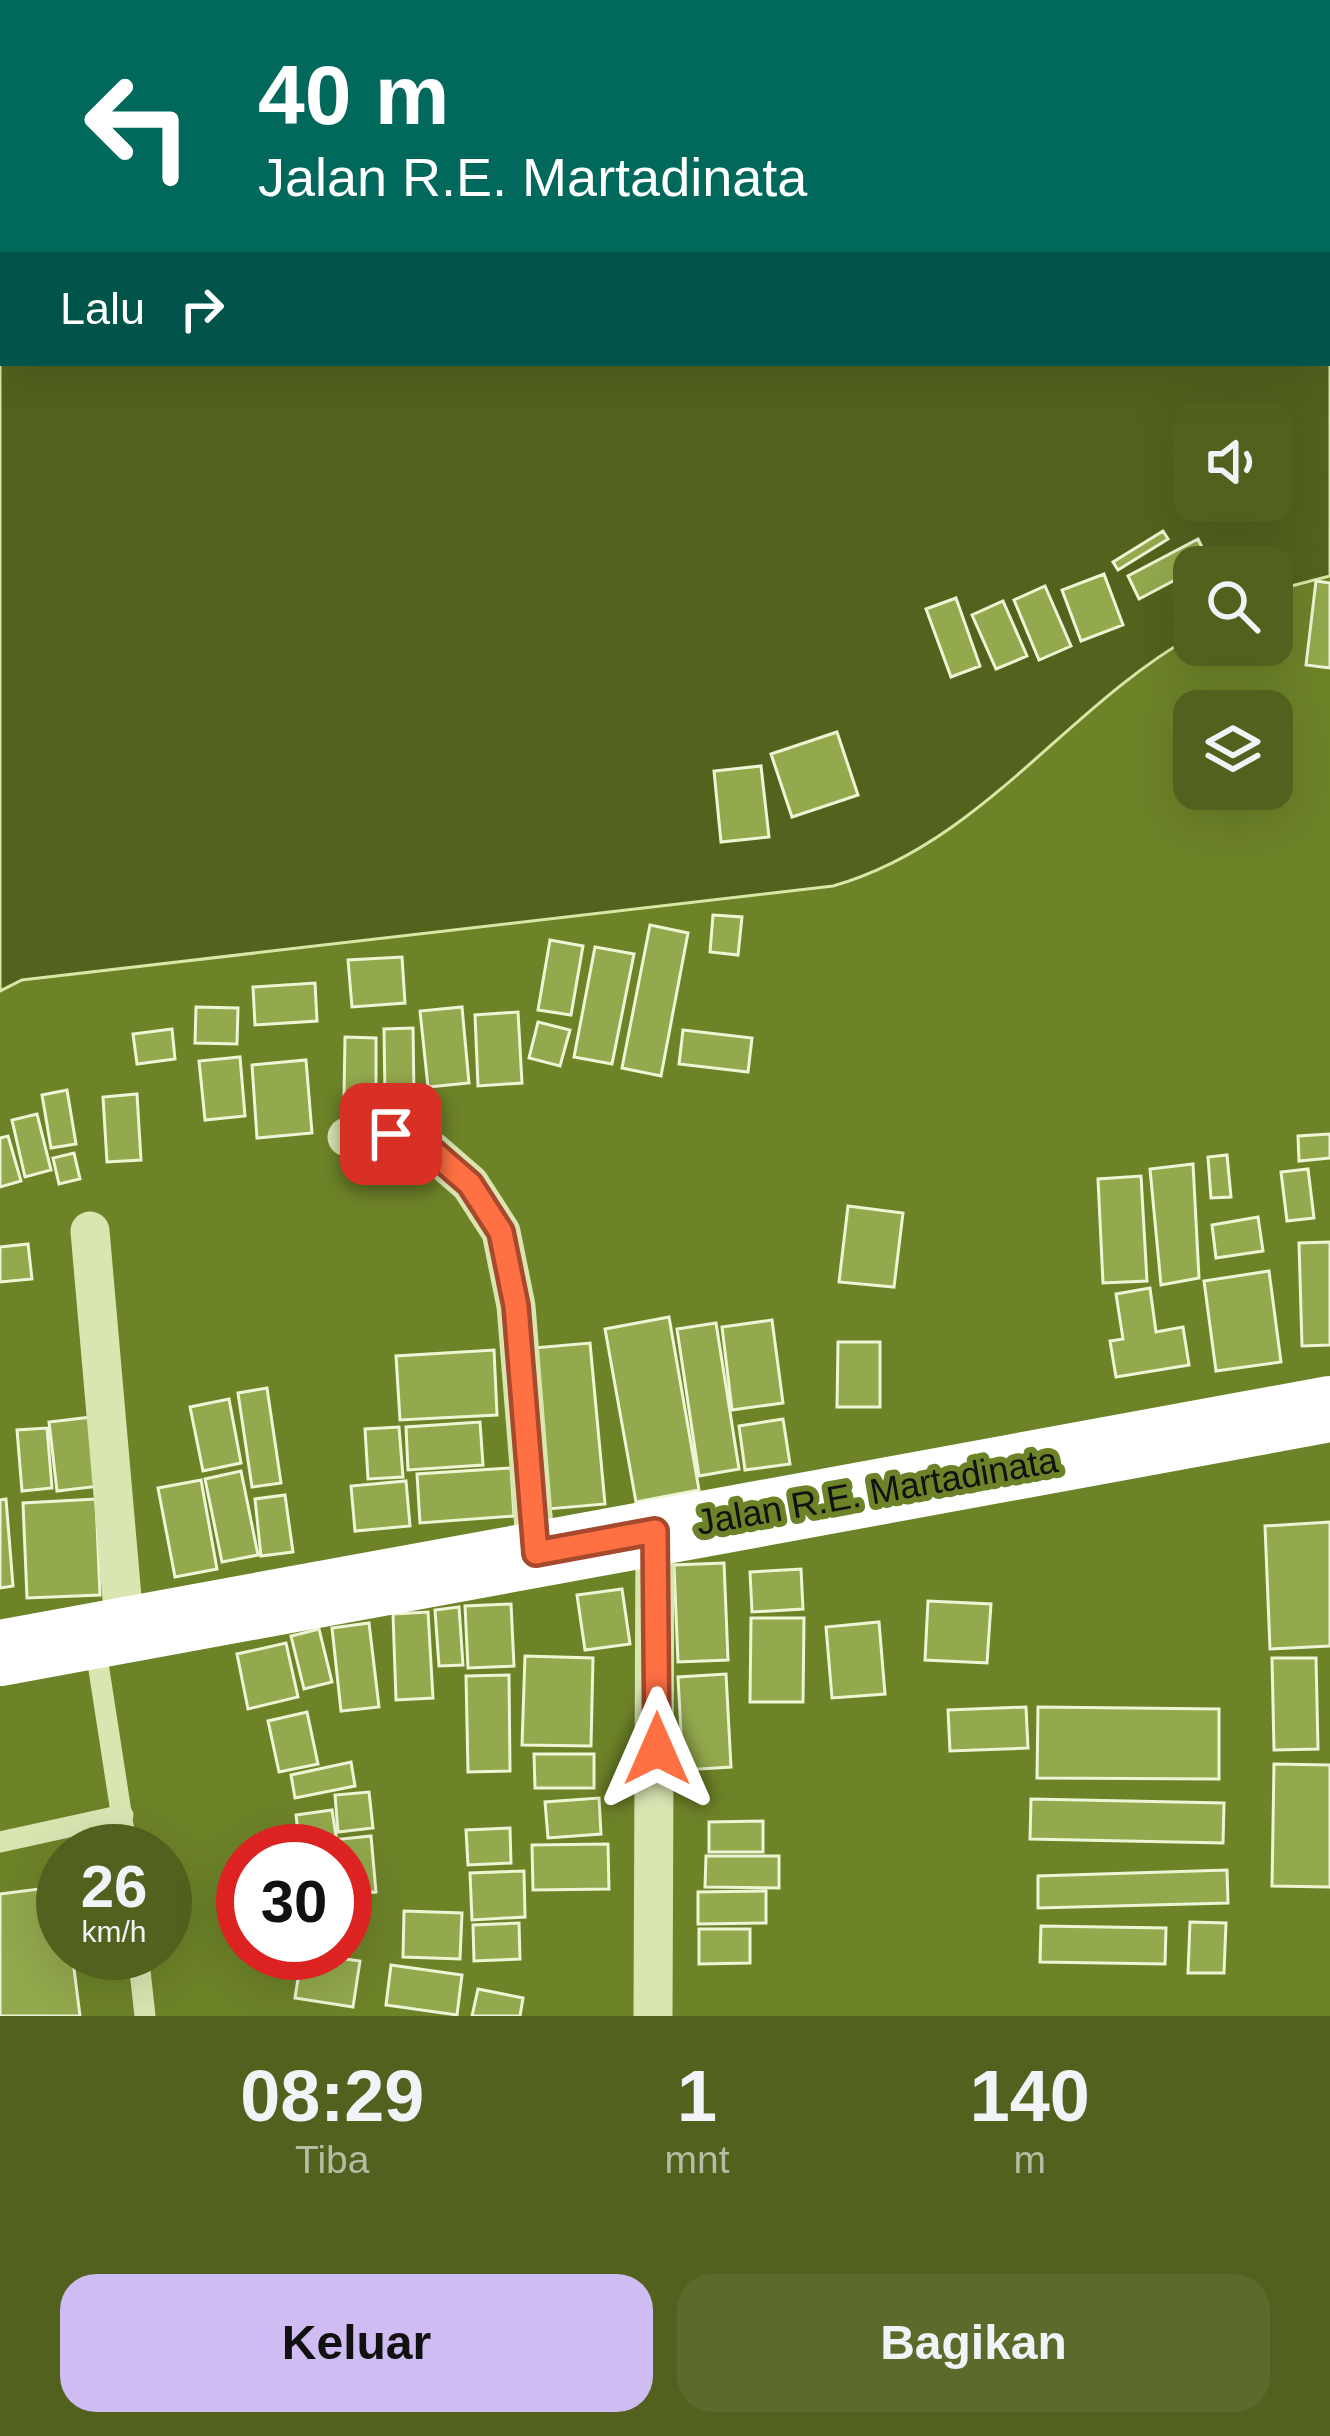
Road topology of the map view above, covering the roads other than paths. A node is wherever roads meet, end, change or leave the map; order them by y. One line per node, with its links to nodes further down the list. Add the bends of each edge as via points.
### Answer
1 (347, 1137): 5 (street, via 391,1134 432,1151 470,1184 501,1232 516,1306)
2 (91, 1232): 6 (street)
3 (1330, 1409): 4 (highway, Jalan R.E. Martadinata)
4 (655, 1531): 5 (highway, Jalan R.E. Martadinata); 13 (street)
5 (536, 1553): 6 (highway, Jalan R.E. Martadinata)
6 (109, 1635): 7 (highway, Jalan R.E. Martadinata); 8 (lane)
7 (0, 1653)
8 (123, 1815): 9 (lane); 10 (lane)
9 (124, 1824)
10 (0, 1842)
11 (141, 1980): 12 (lane)
12 (145, 2016)
13 (653, 2016)

